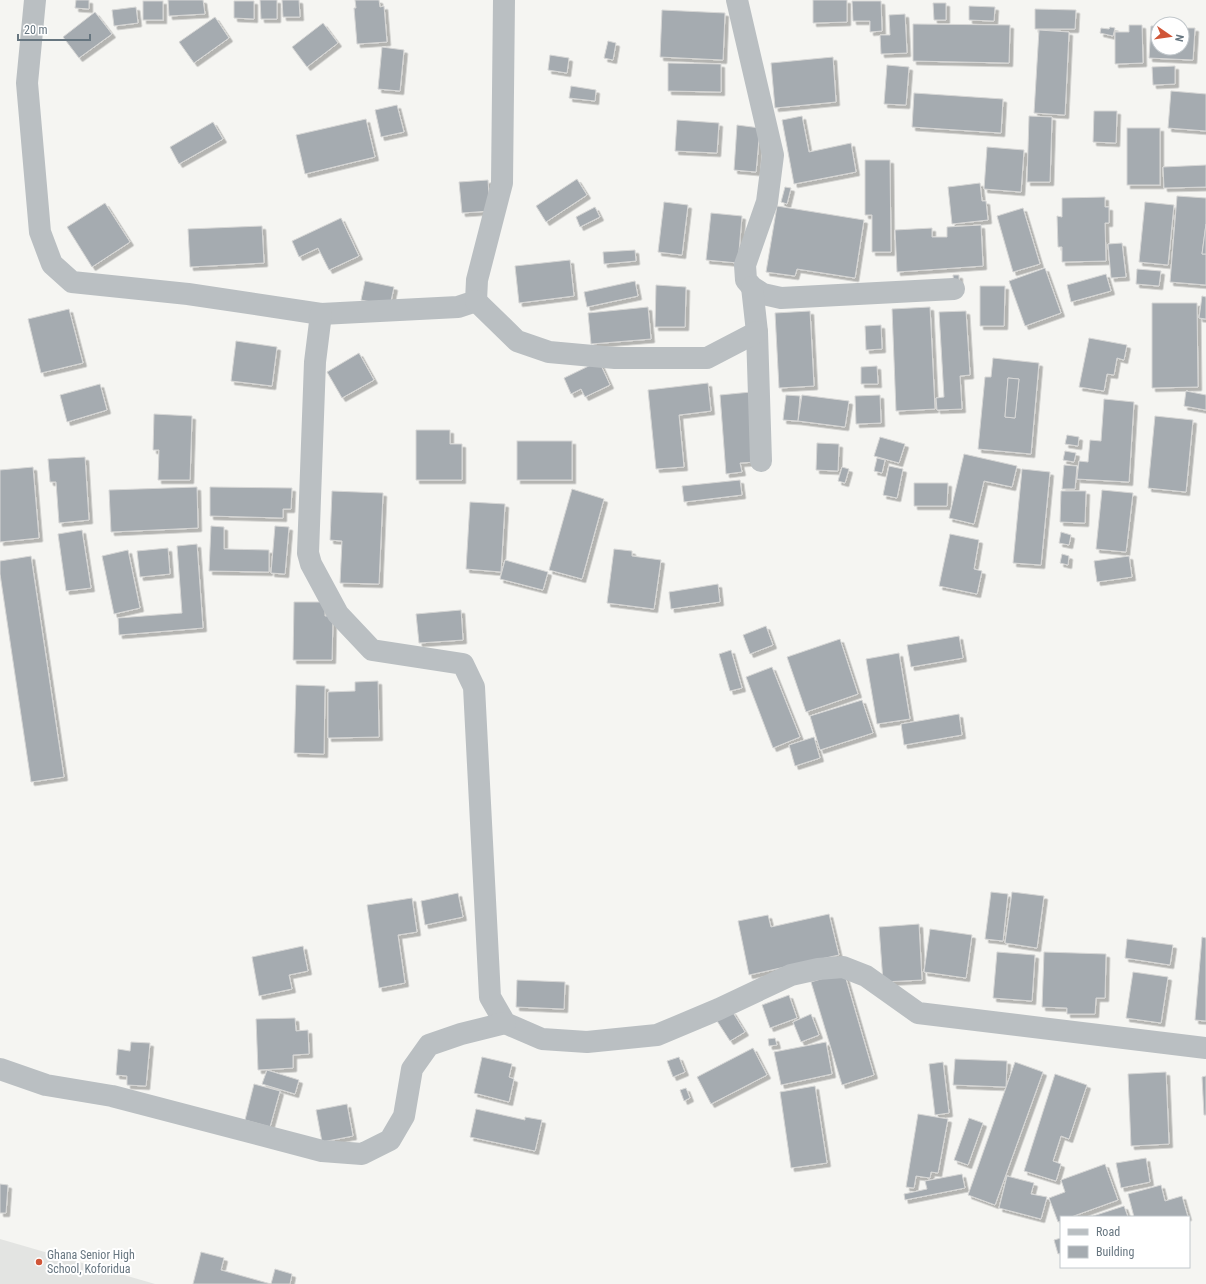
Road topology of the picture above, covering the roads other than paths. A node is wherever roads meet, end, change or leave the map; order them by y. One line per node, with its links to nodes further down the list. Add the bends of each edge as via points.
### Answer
1 (35, 0): 7 (street, via 27,83 40,232 52,264 72,282 188,294)
2 (504, 0): 6 (street, via 502,183 477,280)
3 (737, 0): 4 (street, via 773,155 767,202 745,265 746,280)
4 (752, 287): 5 (street, via 763,294 782,298); 8 (street)
5 (954, 289)
6 (476, 301): 7 (street, via 458,307); 8 (street, via 517,341 548,352 615,358 707,358)
7 (321, 314): 10 (street, via 315,362 308,553 338,614 372,650 463,664 474,687 490,997)
8 (757, 332): 9 (street)
9 (761, 461)
10 (505, 1023): 11 (street, via 542,1039 587,1042 657,1035 791,975 843,967 866,976 918,1013); 12 (street, via 460,1034 429,1046 412,1069 404,1116 390,1140 362,1154 322,1151 112,1096 46,1085)
11 (1206, 1048)
12 (0, 1069)

